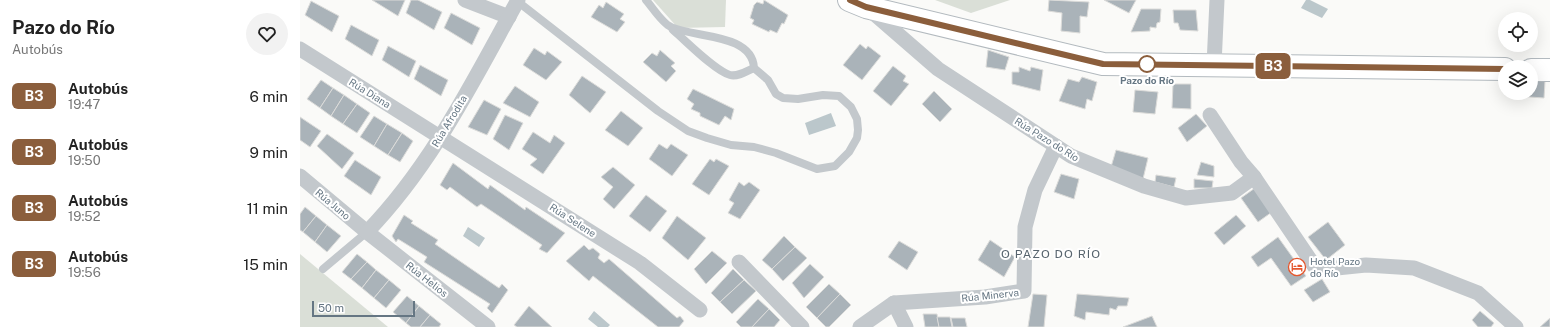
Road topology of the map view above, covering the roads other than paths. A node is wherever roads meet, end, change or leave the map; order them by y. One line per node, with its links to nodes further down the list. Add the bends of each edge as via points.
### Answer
1 (466, 0): 6 (street)
2 (518, 0): 6 (street, Rúa Afrodita); 10 (lane, via 658,111 688,131 731,145 754,147 776,153 817,170 835,166 849,152 857,138 857,119 851,107 839,96 783,98 776,94 768,80)
3 (646, 0): 7 (lane)
4 (1217, 0): 9 (street)
5 (858, 3): 9 (street, via 1103,64); 16 (street, Rúa Pazo do Río, via 938,69)
6 (509, 17): 15 (street, Rúa Afrodita)
7 (669, 26): 10 (lane, via 687,33 727,40 745,50 753,60); 10 (lane, via 720,71 731,76)
8 (300, 48): 15 (street, Rúa Diana)
9 (1214, 65): 11 (street)
10 (754, 68)
11 (1498, 70)
12 (1538, 70): 13 (street)
13 (1550, 70)
14 (1210, 115): 18 (street)
15 (441, 136): 19 (street, Rúa Afrodita, via 409,184); 23 (street, Rúa Selene, via 640,263)
16 (1056, 146): 18 (street, Rúa Pazo do Río, via 1071,156 1144,186 1186,198 1232,193); 22 (street, Rúa Minerva, via 1035,190 1025,227 1024,291 985,297)
17 (300, 176): 19 (street, Rúa Juno)
18 (1254, 177): 28 (street, via 1317,270 1366,265 1414,268 1478,293)
19 (366, 232): 21 (lane); 24 (street, Rúa Helios)
20 (739, 262): 25 (street)
21 (323, 269)
22 (894, 303): 26 (street); 27 (street)
23 (700, 310)
24 (488, 327)
25 (802, 327)
26 (860, 327)
27 (906, 327)
28 (1516, 327)

